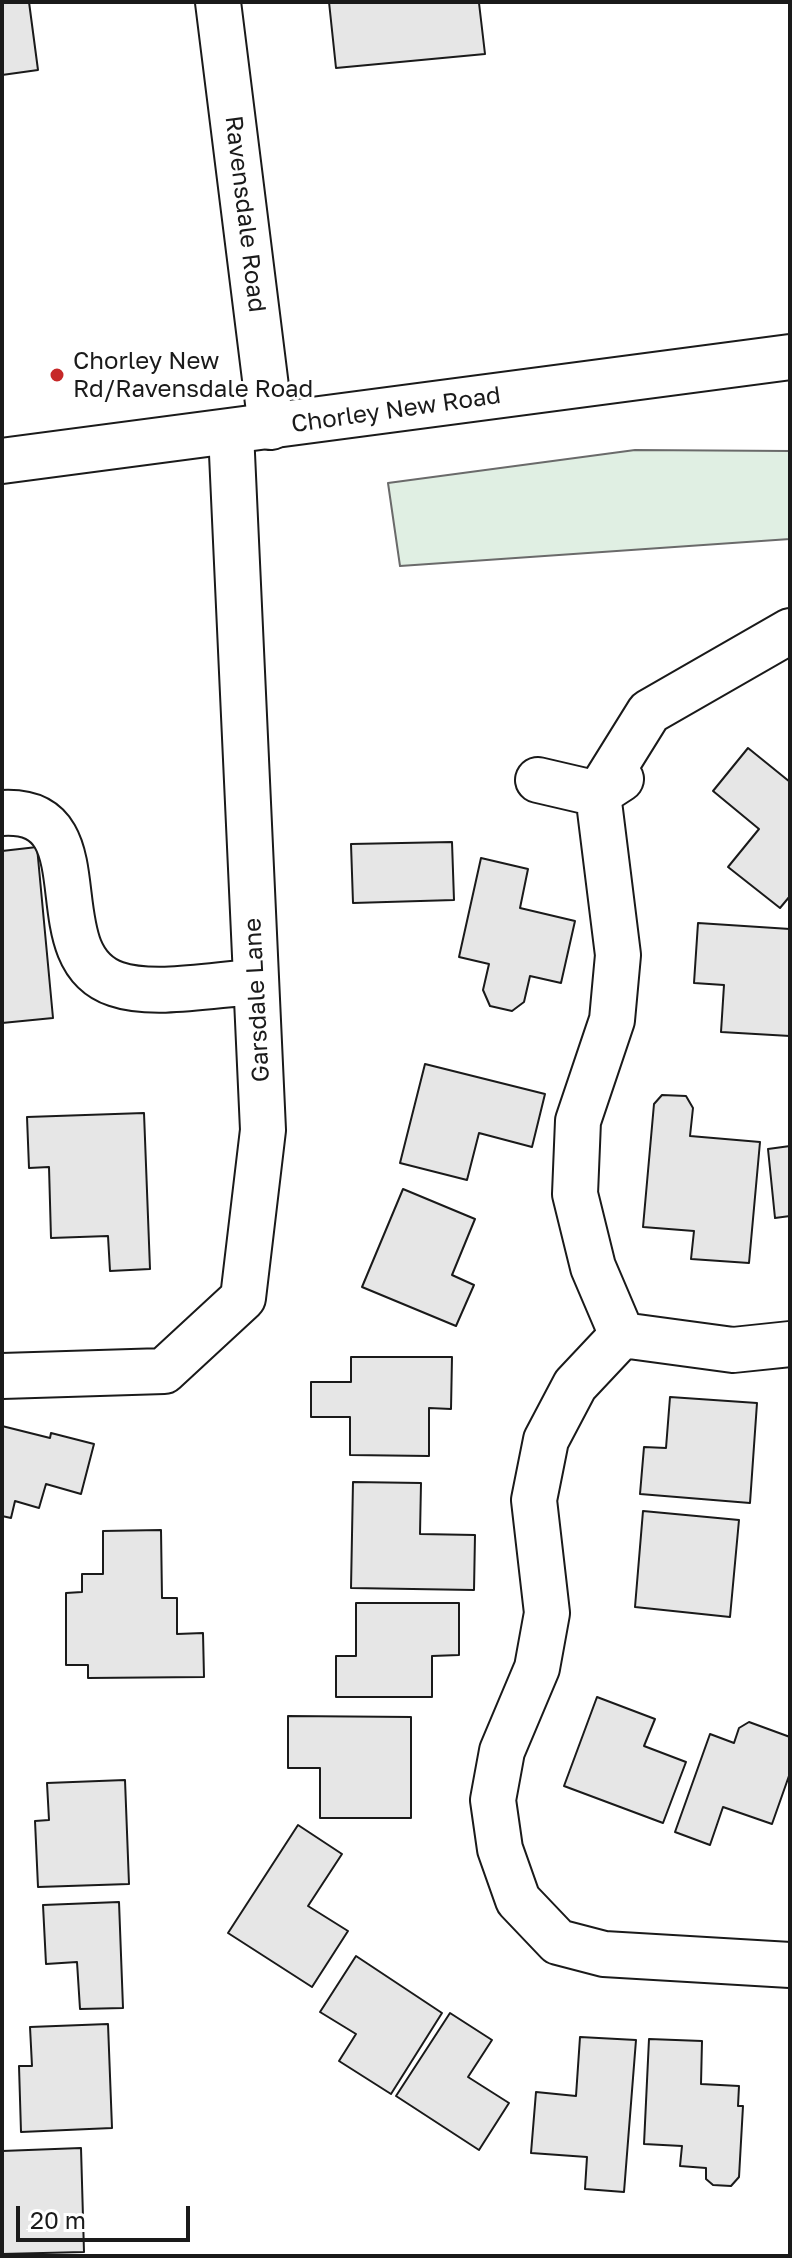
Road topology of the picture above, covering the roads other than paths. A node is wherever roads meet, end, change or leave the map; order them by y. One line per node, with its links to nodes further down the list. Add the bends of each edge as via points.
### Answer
1 (218, 2): 3 (main road, Ravensdale Road)
2 (790, 357): 3 (main road, Chorley New Road)
3 (251, 430): 4 (main road, Chorley New Road); 10 (main road, Garsdale Lane)
4 (2, 461)
5 (790, 631): 8 (main road, via 649,712)
6 (643, 764): 8 (main road)
7 (538, 780): 8 (main road)
8 (598, 794): 11 (main road, via 618,955 612,1020 578,1121 575,1194 593,1267)
9 (2, 813): 10 (main road, via 35,816 57,841 74,937 98,976 149,988)
10 (256, 982): 13 (main road, Garsdale Lane, via 263,1130 243,1298 164,1371)
11 (622, 1335): 12 (main road, via 733,1350); 14 (main road, via 575,1385 546,1440 534,1500 547,1613 537,1668 502,1751 493,1800 500,1849 518,1900 558,1942 604,1954)
12 (790, 1344)
13 (2, 1376)
14 (790, 1965)

